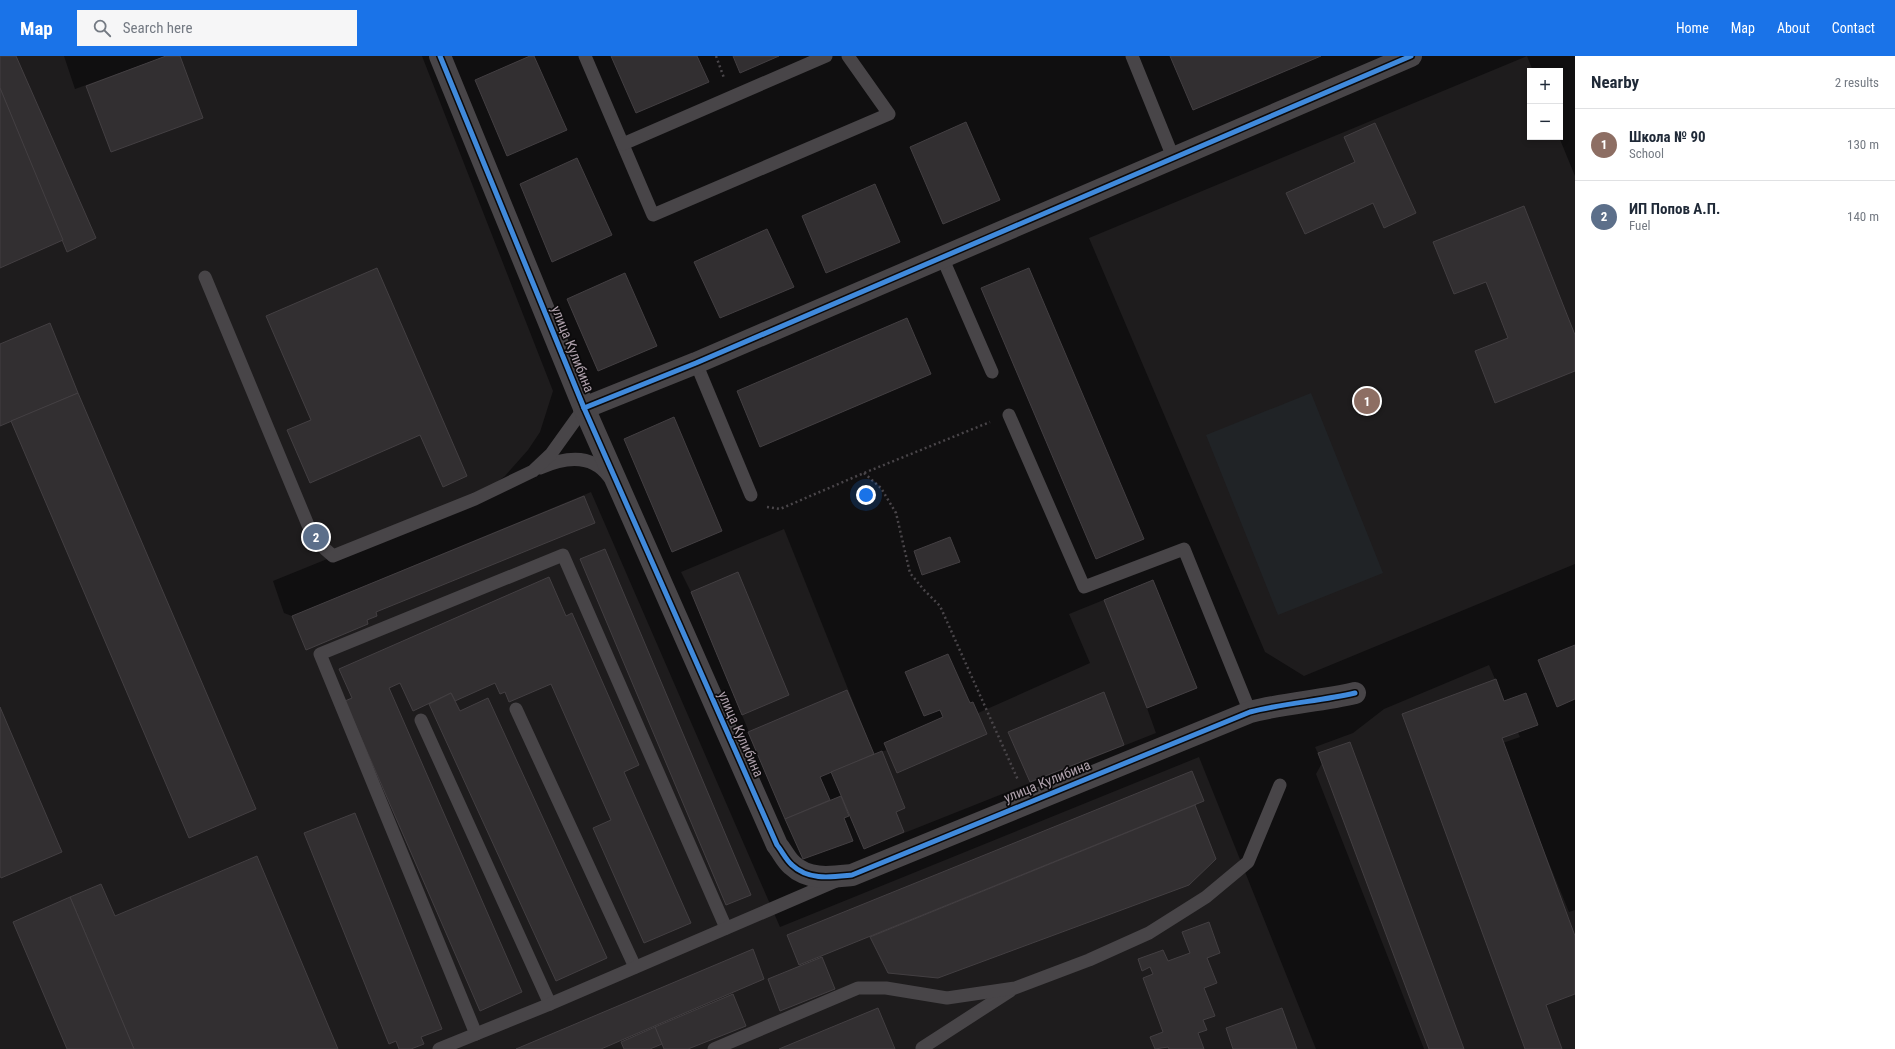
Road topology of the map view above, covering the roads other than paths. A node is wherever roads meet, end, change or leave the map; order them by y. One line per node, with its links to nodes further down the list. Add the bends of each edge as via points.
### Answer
1 (440, 56): 13 (street, улица Кулибина)
2 (585, 56): 7 (lane)
3 (826, 56): 7 (lane)
4 (848, 56): 7 (lane, via 889,114 654,215)
5 (1132, 56): 8 (lane)
6 (1411, 56): 8 (street)
7 (623, 144)
8 (1174, 157): 9 (street)
9 (942, 257): 11 (street); 12 (lane)
10 (205, 277): 18 (lane)
11 (696, 363): 13 (street); 16 (lane)
12 (992, 372)
13 (584, 408): 15 (lane, via 551,454); 17 (street, улица Кулибина)
14 (1009, 415): 22 (lane, via 1084,587 1184,549)
15 (533, 471): 17 (lane, via 563,461 591,461 601,467); 19 (lane, via 475,499 333,556)
16 (751, 495)
17 (629, 508): 25 (street, улица Кулибина, via 777,845 792,865 806,874 826,878)
18 (308, 525)
19 (325, 549)
20 (1355, 693): 22 (street, улица Кулибина)
21 (516, 709): 27 (lane)
22 (1250, 712): 25 (street, улица Кулибина)
23 (421, 720): 29 (lane)
24 (1280, 785): 28 (lane, via 1248,862 1206,897 1149,933 1089,960)
25 (852, 874): 26 (lane)
26 (726, 928): 27 (lane); 30 (lane, via 563,555 320,654)
27 (635, 967): 29 (lane)
28 (1015, 988): 31 (lane); 33 (lane, via 947,998 886,988 858,988)
29 (550, 1004): 30 (lane)
30 (476, 1034): 32 (lane)
31 (922, 1048)
32 (439, 1049)
33 (714, 1049)

